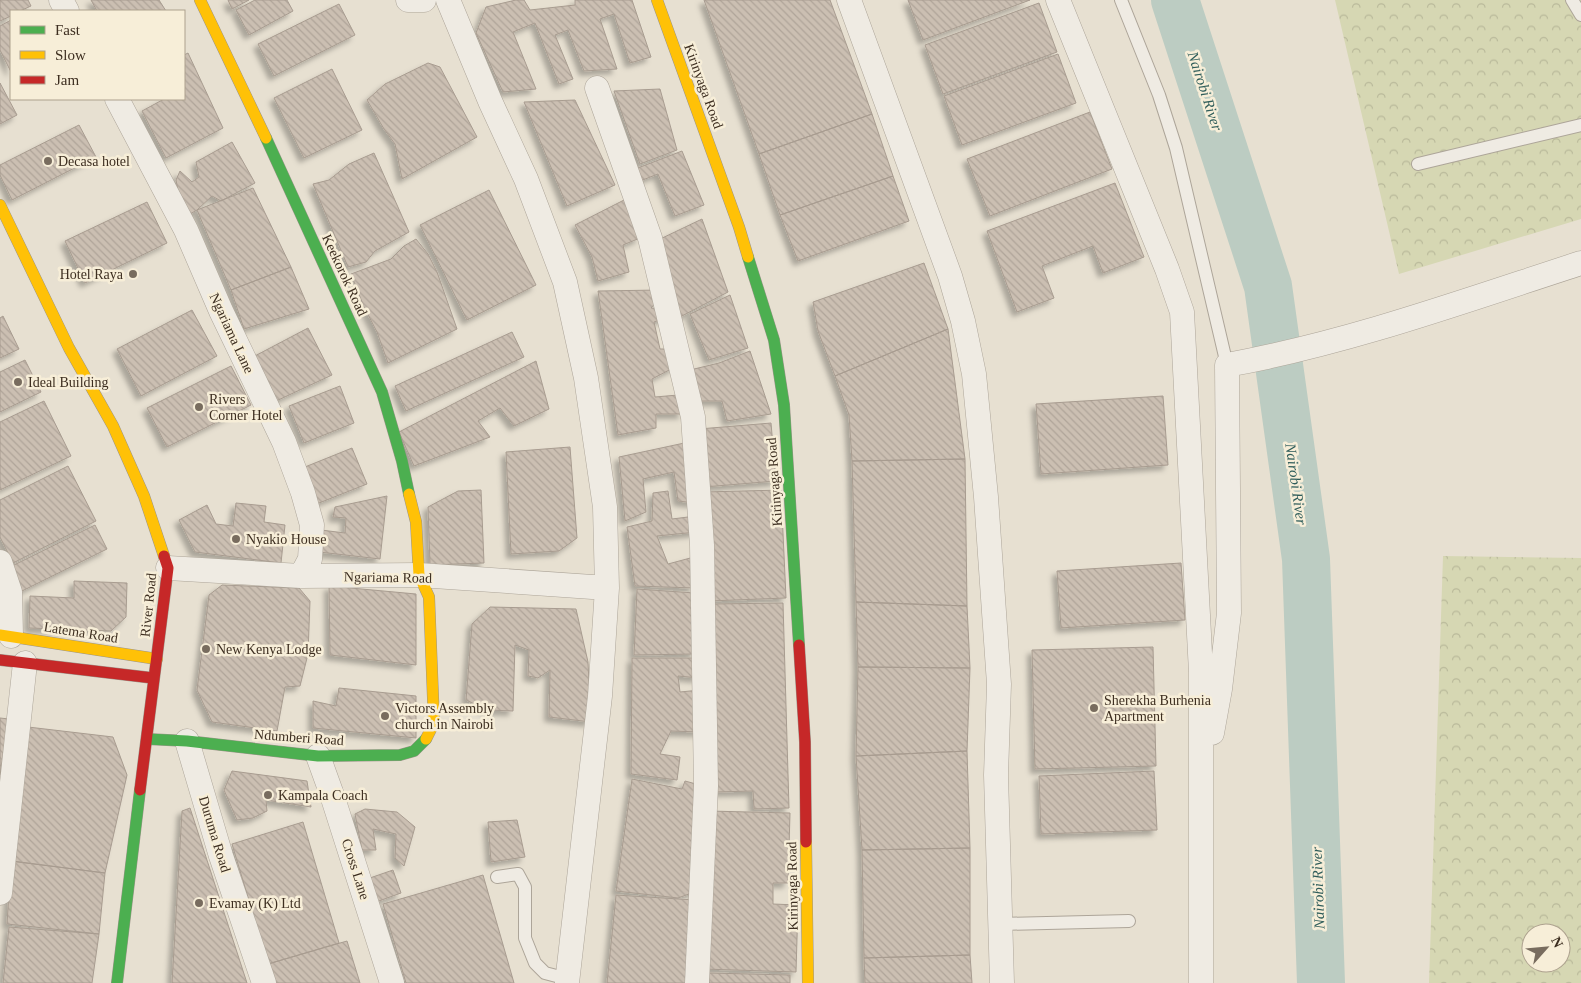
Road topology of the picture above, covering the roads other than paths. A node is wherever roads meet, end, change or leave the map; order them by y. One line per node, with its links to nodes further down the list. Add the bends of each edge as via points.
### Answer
1 (200, 0): 20 (street, Keekorok Road, via 246,93 382,392 416,522)
2 (408, 0): 3 (street)
3 (424, 0)
4 (448, 0): 22 (street, via 526,179 565,282 586,378 605,507)
5 (657, 0): 41 (street, Kirinyaga Road, via 739,227 774,340 784,405 805,742)
6 (849, 0): 35 (street, via 950,276 974,374 999,684 996,776)
7 (1058, 0): 31 (street, via 1182,312 1201,672)
8 (1121, 0): 17 (lane, via 1159,95 1176,148)
9 (1572, 0): 10 (lane)
10 (1581, 15)
11 (597, 88): 40 (street, via 650,238 693,418 702,545 706,786)
12 (118, 100): 21 (street, Ngariama Lane, via 186,230 303,492 312,525 310,559)
13 (1581, 125): 14 (lane)
14 (1418, 164)
15 (0, 205): 19 (street, River Road, via 69,348 113,426 144,496)
16 (1581, 264): 17 (street, via 1396,324 1278,356)
17 (1227, 365): 31 (street, via 1229,613 1220,689)
18 (0, 562): 23 (street, via 10,592)
19 (168, 568): 21 (street, Ngariama Road); 24 (street, River Road)
20 (419, 575): 21 (street, Ngariama Road); 22 (street, Ngariama Road); 30 (street, Ndumberi Road, via 429,597 434,696 434,723 426,739 414,751 400,755)
21 (301, 576)
22 (607, 588): 36 (street, via 600,696)
23 (5, 635): 24 (street, Latema Road)
24 (157, 659): 27 (street, River Road)
25 (0, 660): 26 (street)
26 (25, 663): 27 (street); 33 (street)
27 (153, 678): 28 (street, River Road)
28 (147, 738): 29 (street, Ndumberi Road); 37 (street, River Road)
29 (188, 741): 30 (street, Ndumberi Road); 38 (street, Duruma Road, via 221,856)
30 (318, 756): 39 (street, Cross Lane)
31 (1200, 801): 43 (street)
32 (497, 877): 36 (lane, via 518,874 525,888 525,938 535,963 545,973)
33 (0, 893)
34 (1129, 921): 35 (lane)
35 (1000, 924): 42 (street)
36 (567, 981)
37 (117, 983)
38 (264, 983)
39 (392, 983)
40 (697, 983)
41 (808, 983)
42 (1002, 983)
43 (1201, 983)

